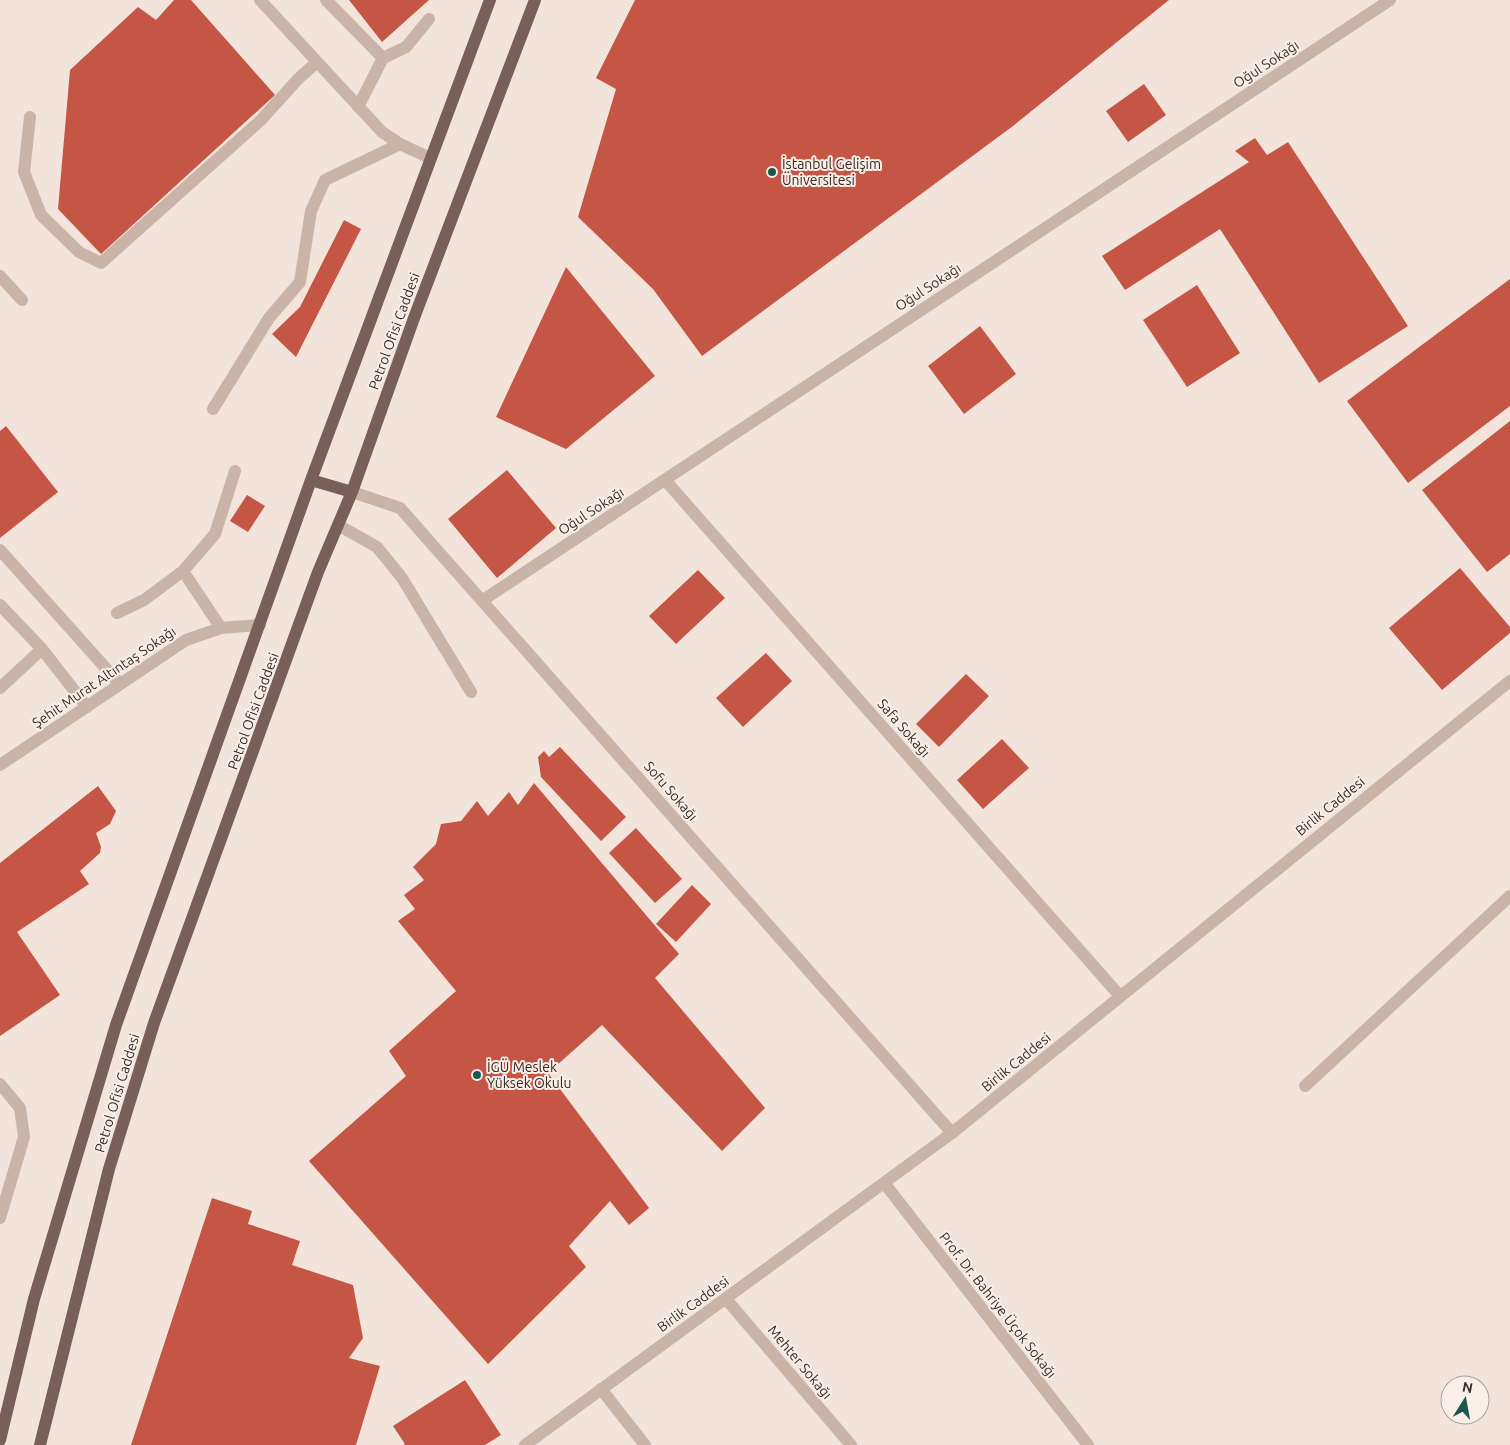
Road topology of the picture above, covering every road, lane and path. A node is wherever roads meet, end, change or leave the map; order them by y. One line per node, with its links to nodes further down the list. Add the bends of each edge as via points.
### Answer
1 (260, 0): 8 (street)
2 (326, 0): 7 (street)
3 (490, 0): 12 (main road, Petrol Ofisi Caddesi)
4 (535, 0): 19 (main road, Petrol Ofisi Caddesi, via 417,309)
5 (1390, 0): 18 (street, Oğul Sokağı)
6 (429, 19): 7 (street, via 406,47)
7 (383, 58): 9 (street)
8 (317, 62): 9 (street); 10 (street, via 261,120 101,263 79,252 41,215 24,172)
9 (358, 107): 11 (street, via 382,132)
10 (30, 117)
11 (400, 144): 12 (street); 15 (street, via 325,180 311,211 300,282 269,318)
12 (430, 158): 17 (main road, Petrol Ofisi Caddesi)
13 (0, 276): 14 (street)
14 (22, 300)
15 (213, 409)
16 (235, 471): 22 (street, via 215,534)
17 (311, 480): 19 (main road); 26 (main road, Petrol Ofisi Caddesi)
18 (665, 480): 23 (street, Oğul Sokağı); 36 (street, Safa Sokağı)
19 (352, 492): 20 (main road, Petrol Ofisi Caddesi); 23 (street, Sofu Sokağı, via 400,508)
20 (338, 525): 32 (street, via 377,546 402,578); 45 (main road, Petrol Ofisi Caddesi, via 154,1022 109,1169)
21 (0, 550): 30 (street)
22 (183, 571): 25 (street, via 144,600); 27 (street)
23 (483, 600): 39 (street, Sofu Sokağı)
24 (0, 605): 28 (street)
25 (117, 613)
26 (260, 625): 27 (street, Şehit Murat Altıntaş Sokağı); 44 (main road, Petrol Ofisi Caddesi, via 116,1025 34,1299)
27 (221, 628): 30 (street, Şehit Murat Altıntaş Sokağı, via 186,640)
28 (42, 649): 31 (street); 33 (street)
29 (1510, 681): 36 (street, Birlik Caddesi)
30 (120, 684): 33 (street, Şehit Murat Altıntaş Sokağı)
31 (0, 688)
32 (471, 692)
33 (87, 707): 34 (street, Şehit Murat Altıntaş Sokağı)
34 (0, 765)
35 (1510, 896): 38 (street)
36 (1120, 996): 39 (street, Birlik Caddesi)
37 (0, 1084): 41 (street, via 20,1108 24,1137)
38 (1305, 1086)
39 (952, 1133): 40 (street, Birlik Caddesi)
40 (885, 1184): 42 (street, Birlik Caddesi); 49 (street, Prof. Dr. Bahriye Üçok Sokağı)
41 (0, 1218)
42 (726, 1299): 43 (street, Birlik Caddesi); 48 (street, Mehter Sokağı)
43 (601, 1389): 46 (street, Birlik Caddesi); 47 (street)
44 (1, 1431)
45 (40, 1445)
46 (525, 1445)
47 (645, 1445)
48 (851, 1445)
49 (1088, 1445)

